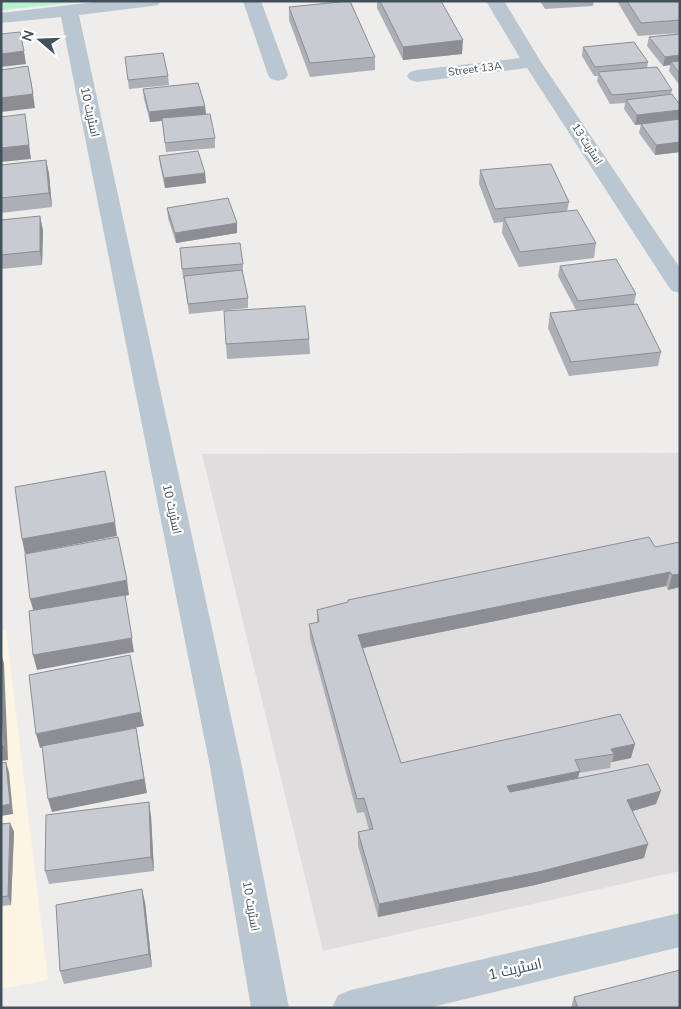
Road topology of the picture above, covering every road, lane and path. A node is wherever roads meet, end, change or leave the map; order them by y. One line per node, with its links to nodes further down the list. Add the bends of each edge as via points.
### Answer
1 (152, 1): 4 (street)
2 (252, 1): 7 (street)
3 (495, 1): 6 (street, اسٹریٹ 13)
4 (69, 10): 5 (street); 11 (street, اسٹریٹ 10, via 226,767)
5 (1, 18)
6 (532, 62): 8 (street, Street 13A); 9 (street, اسٹریٹ 13)
7 (278, 75)
8 (417, 76)
9 (680, 286)
10 (680, 930): 12 (street, اسٹریٹ 1)
11 (270, 1008)
12 (351, 1008)

